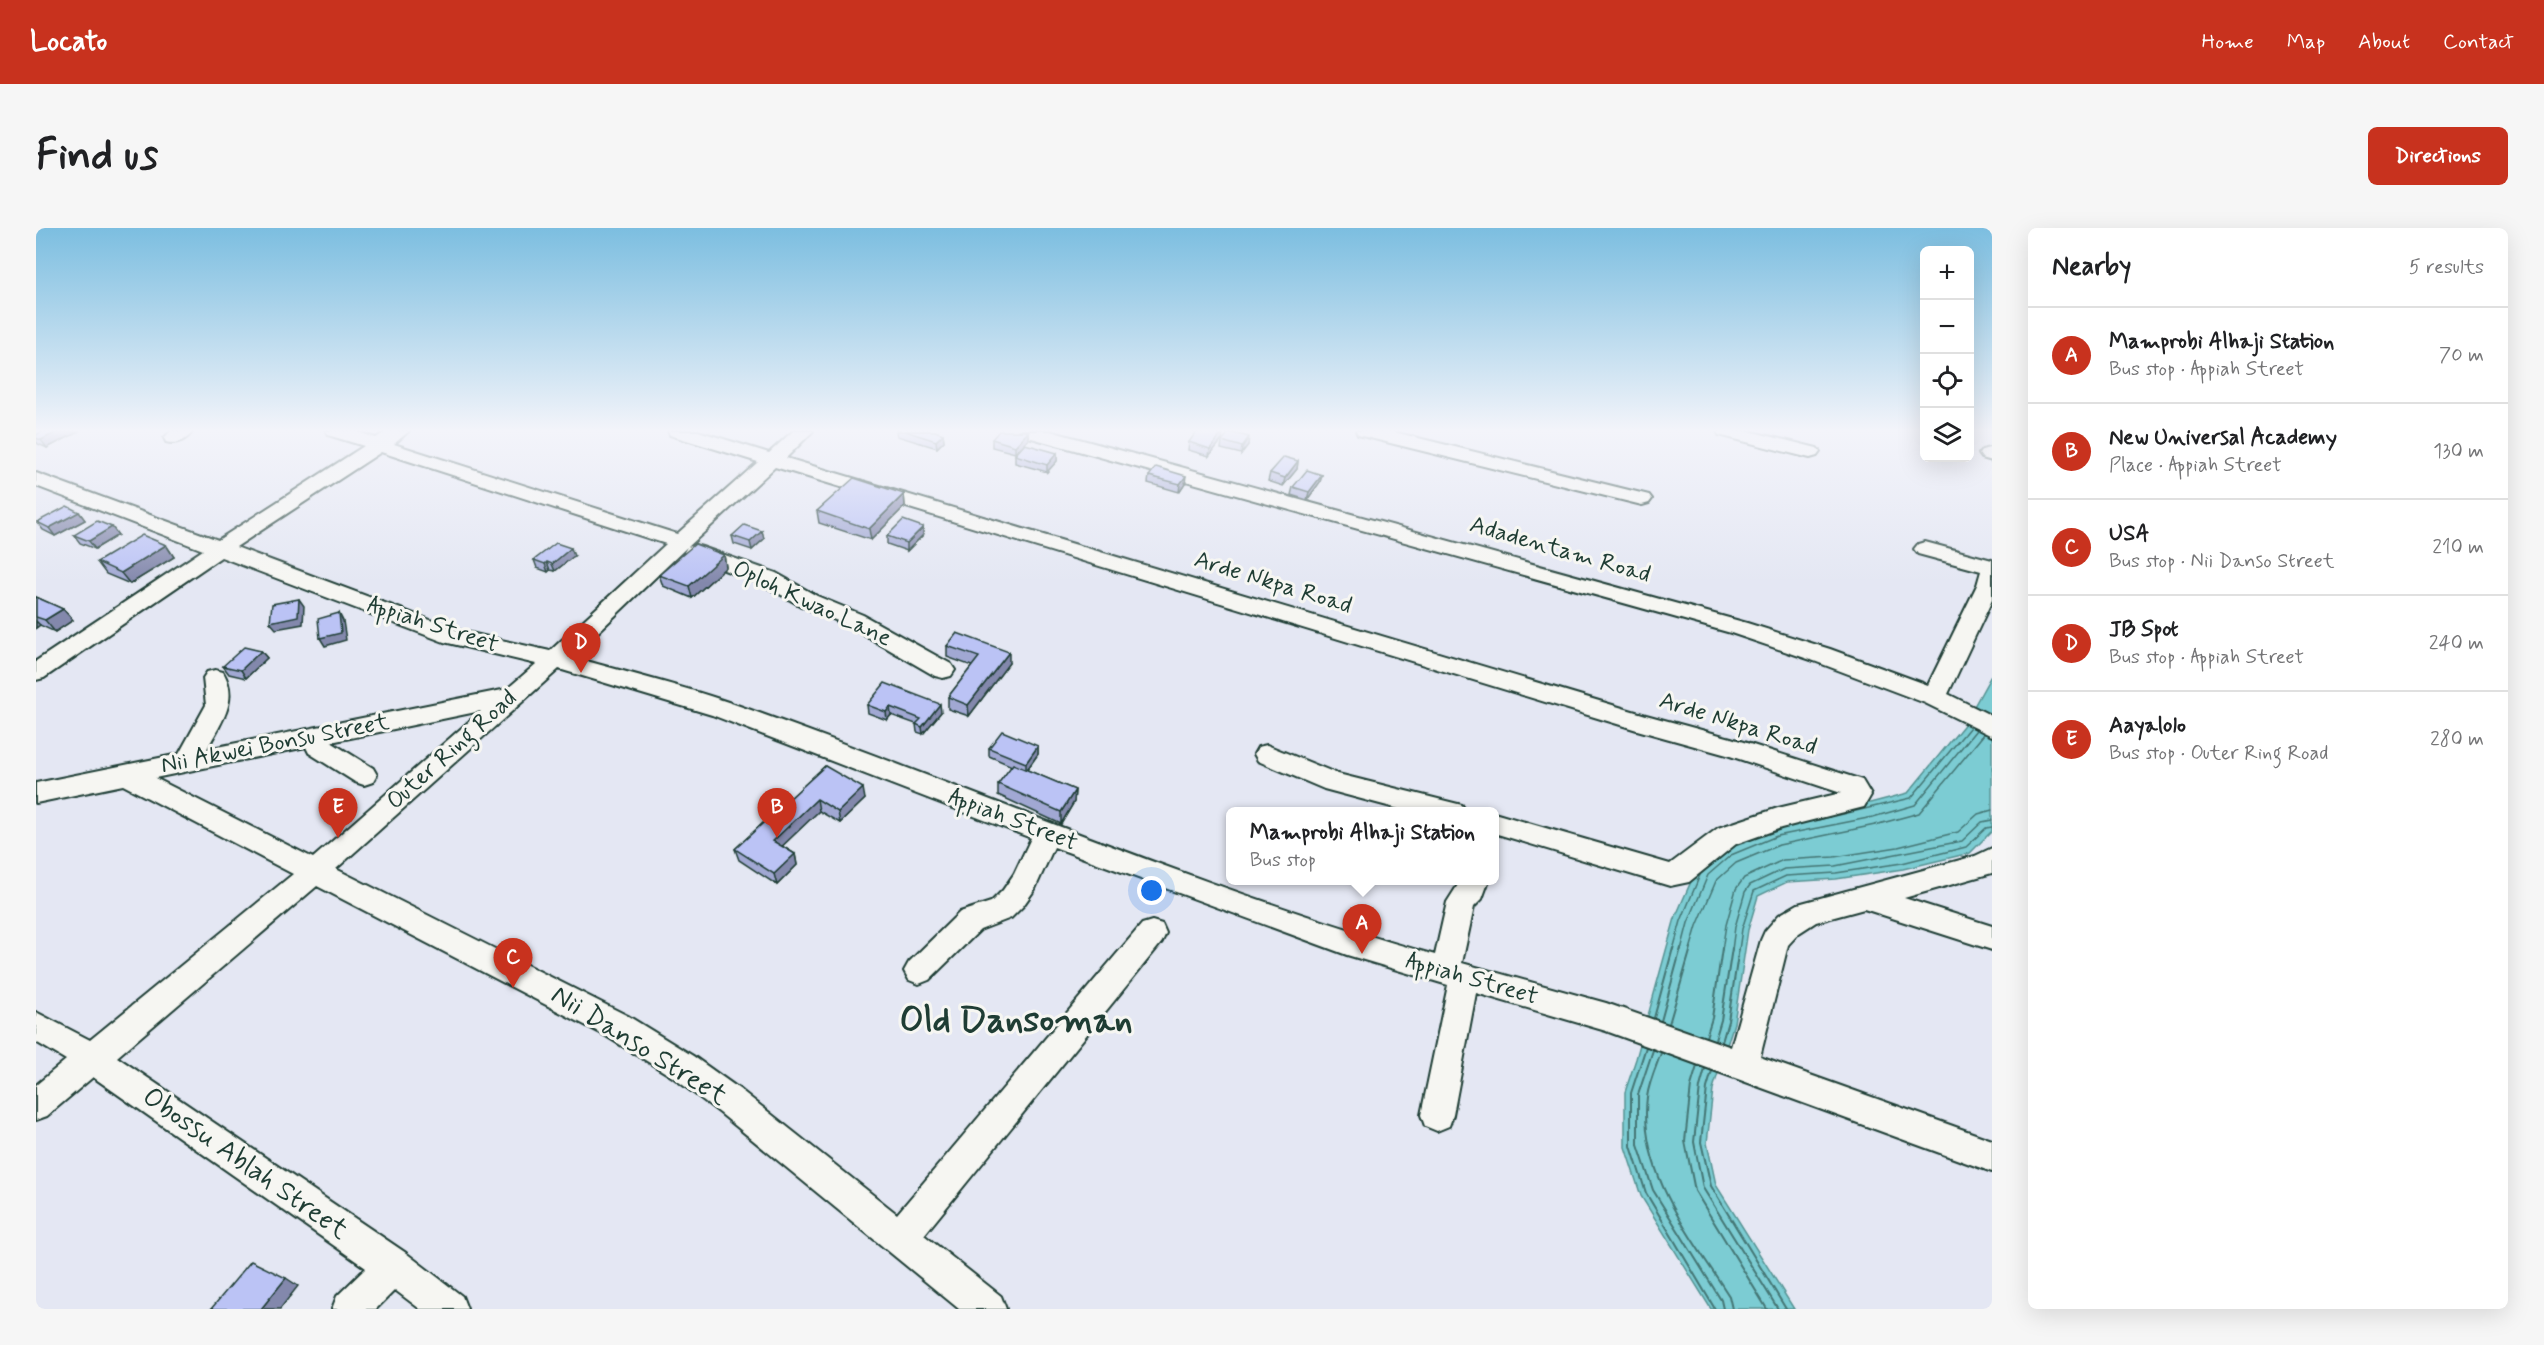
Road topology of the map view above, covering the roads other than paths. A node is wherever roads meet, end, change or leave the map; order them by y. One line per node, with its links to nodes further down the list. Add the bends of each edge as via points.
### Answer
1 (42, 481): 10 (street, Appiah Street)
2 (323, 481): 10 (street)
3 (487, 481): 9 (street, Oploh Kwao Lane)
4 (749, 481): 9 (street, Outer Ring Road)
5 (848, 481): 27 (street, Arde Nkpa Road, via 1711,741 1853,787 1858,795 1855,800 1778,818 1727,836 1679,874 1670,875)
6 (1210, 481): 18 (street, Adadentam Road, via 1739,628)
7 (1573, 481): 8 (street)
8 (1642, 499)
9 (679, 544): 13 (street, Outer Ring Road); 14 (street, Oploh Kwao Lane, via 768,578)
10 (219, 549): 13 (street, Appiah Street, via 452,637); 15 (street)
11 (1925, 549): 12 (street)
12 (1992, 569): 18 (street, via 1989,585)
13 (555, 660): 17 (street, Outer Ring Road); 28 (street, Appiah Street, via 721,709)
14 (943, 670)
15 (36, 672)
16 (215, 678): 22 (street, via 218,705)
17 (513, 696): 20 (street, Nii Akwei Bonsu Street); 30 (street, Outer Ring Road)
18 (1934, 697): 19 (street, Adadentam Road)
19 (1992, 727)
20 (313, 736): 22 (street, Nii Akwei Bonsu Street); 24 (street, via 318,746)
21 (1267, 754): 26 (street, via 1333,782)
22 (188, 761): 23 (street, Nii Akwei Bonsu Street)
23 (124, 774): 25 (street, Nii Akwei Bonsu Street); 30 (street, Nii Danso Street)
24 (364, 775)
25 (36, 793)
26 (1433, 807)
27 (1499, 824)
28 (1047, 833): 35 (street, via 1013,898 1001,910 970,921); 36 (street, Appiah Street, via 1347,943)
29 (1992, 859): 32 (street, via 1983,865)
30 (316, 872): 38 (street, Outer Ring Road); 43 (street, Nii Danso Street, via 617,1026 682,1066)
31 (1474, 885): 36 (street, via 1461,902)
32 (1864, 897): 34 (street); 39 (street, via 1808,912 1775,939)
33 (1152, 933): 43 (street)
34 (1992, 938)
35 (919, 971)
36 (1455, 974): 39 (street, Appiah Street, via 1606,1017); 41 (street)
37 (36, 1026): 38 (street, Obossu Ablah Street)
38 (92, 1058): 40 (street, Outer Ring Road); 44 (street, Obossu Ablah Street)
39 (1736, 1063): 42 (street, Appiah Street)
40 (36, 1105)
41 (1437, 1115)
42 (1992, 1156)
43 (900, 1239): 47 (street, Nii Danso Street)
44 (393, 1266): 45 (street); 46 (street, Obossu Ablah Street)
45 (350, 1309)
46 (449, 1309)
47 (988, 1309)

